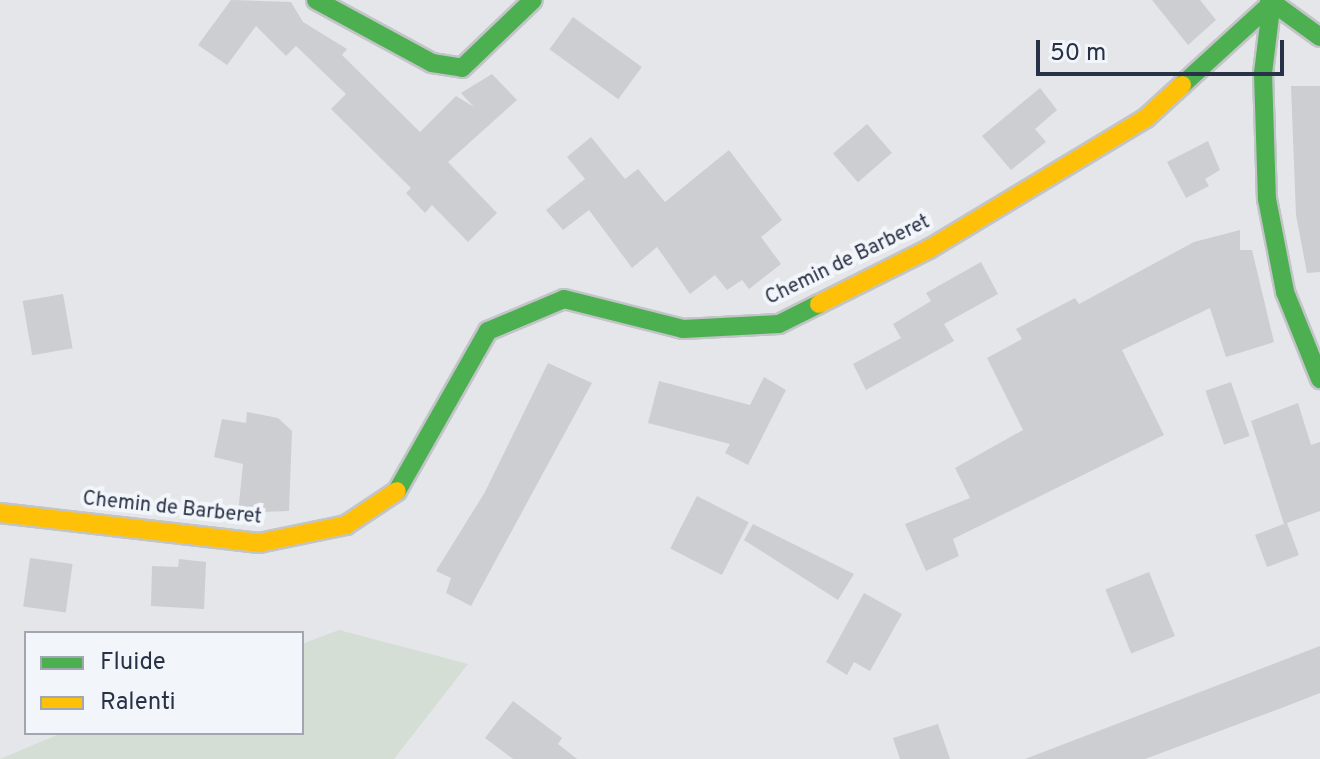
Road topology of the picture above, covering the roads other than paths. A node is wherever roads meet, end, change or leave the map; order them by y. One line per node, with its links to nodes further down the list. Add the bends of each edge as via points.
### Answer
1 (316, 0): 2 (street, via 432,63 462,68)
2 (533, 0)
3 (1272, 1): 4 (street); 5 (street, via 1263,73 1267,199 1285,292); 6 (street, Chemin de Barberet, via 1146,118 929,249 779,324 683,329 564,299 488,331 392,500 346,525 259,543)
4 (1320, 37)
5 (1320, 379)
6 (0, 513)

